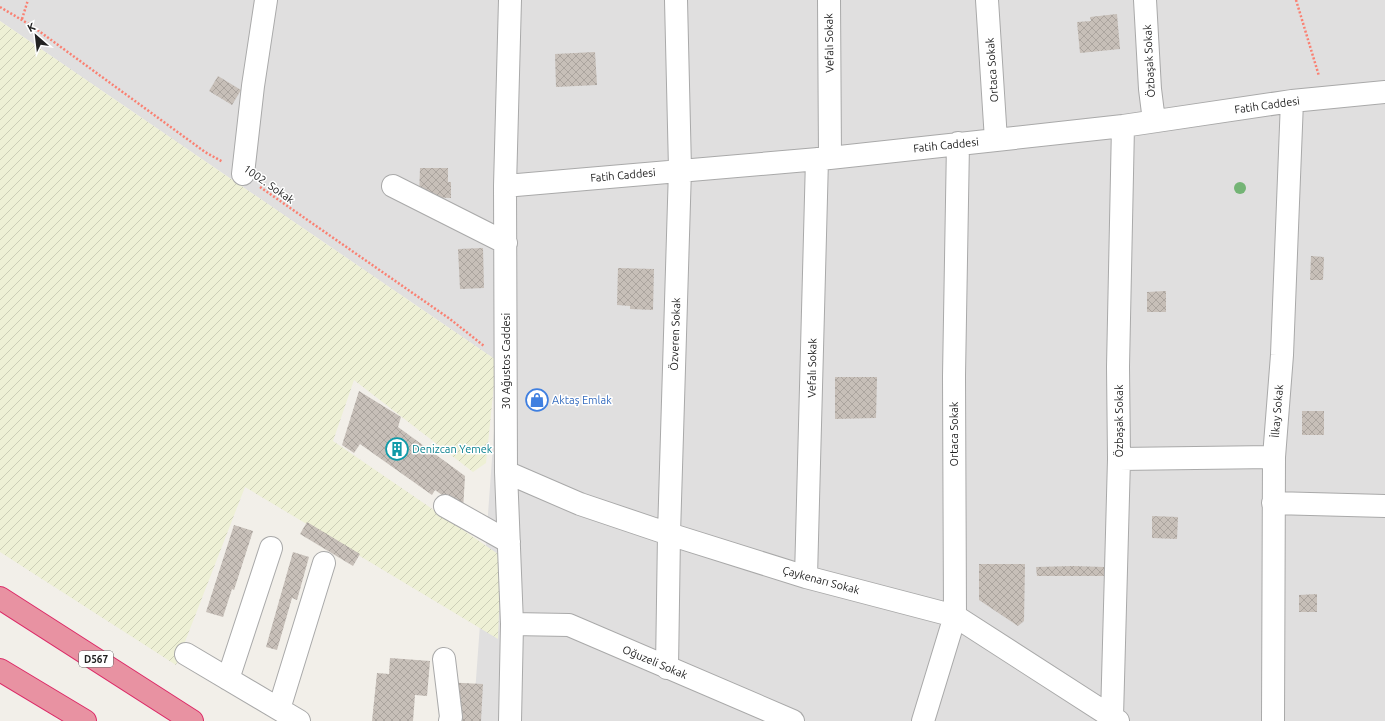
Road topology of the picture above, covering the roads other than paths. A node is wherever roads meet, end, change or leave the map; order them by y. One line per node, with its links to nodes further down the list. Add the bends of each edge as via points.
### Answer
1 (266, 0): 15 (street)
2 (510, 0): 17 (street, 30 Ağustos Caddesi)
3 (676, 0): 14 (street, Özveren Sokak)
4 (829, 0): 13 (street, Vefalı Sokak)
5 (987, 0): 11 (street, Ortaca Sokak)
6 (1145, 0): 9 (street, Özbaşak Sokak)
7 (1385, 92): 8 (street, Fatih Caddesi)
8 (1292, 101): 9 (street, Fatih Caddesi); 19 (street, İlkay Sokak, via 1282,355)
9 (1154, 121): 10 (street, Fatih Caddesi)
10 (1123, 126): 11 (street, Fatih Caddesi); 20 (street, Özbaşak Sokak, via 1118,367)
11 (996, 140): 12 (street, Fatih Caddesi)
12 (958, 143): 13 (street, Fatih Caddesi); 31 (street, Ortaca Sokak, via 954,376)
13 (824, 158): 14 (street, Fatih Caddesi); 29 (street, Vefalı Sokak)
14 (680, 169): 17 (street, Fatih Caddesi); 25 (street, Özveren Sokak)
15 (243, 174)
16 (393, 186): 18 (street)
17 (506, 186): 18 (street, 30 Ağustos Caddesi)
18 (506, 243): 21 (street, 30 Ağustos Caddesi)
19 (1274, 457): 20 (street); 22 (street, İlkay Sokak)
20 (1119, 459): 39 (street, Özbaşak Sokak)
21 (506, 472): 25 (street, Çaykenarı Sokak, via 580,504); 26 (street, 30 Ağustos Caddesi)
22 (1273, 503): 24 (street); 47 (street, İlkay Sokak)
23 (445, 506): 26 (street)
24 (1385, 506)
25 (669, 534): 29 (street, Çaykenarı Sokak); 35 (street, Özveren Sokak)
26 (509, 542): 32 (street, 30 Ağustos Caddesi)
27 (271, 548): 37 (street)
28 (324, 563): 38 (street)
29 (806, 577): 31 (street, Çaykenarı Sokak)
30 (0, 598): 41 (highway, D567)
31 (955, 616): 39 (street, Çaykenarı Sokak); 46 (street, Ortaca Sokak)
32 (512, 624): 35 (street, Oğuzeli Sokak, via 569,625); 44 (street, 30 Ağustos Caddesi)
33 (186, 654): 37 (street)
34 (444, 659): 43 (street)
35 (667, 668): 45 (street, Oğuzeli Sokak)
36 (0, 670): 40 (highway)
37 (228, 679): 38 (street)
38 (279, 709): 42 (street)
39 (1115, 719)
40 (85, 721)
41 (192, 721)
42 (299, 721)
43 (450, 721)
44 (510, 721)
45 (793, 721)
46 (923, 721)
47 (1273, 721)

